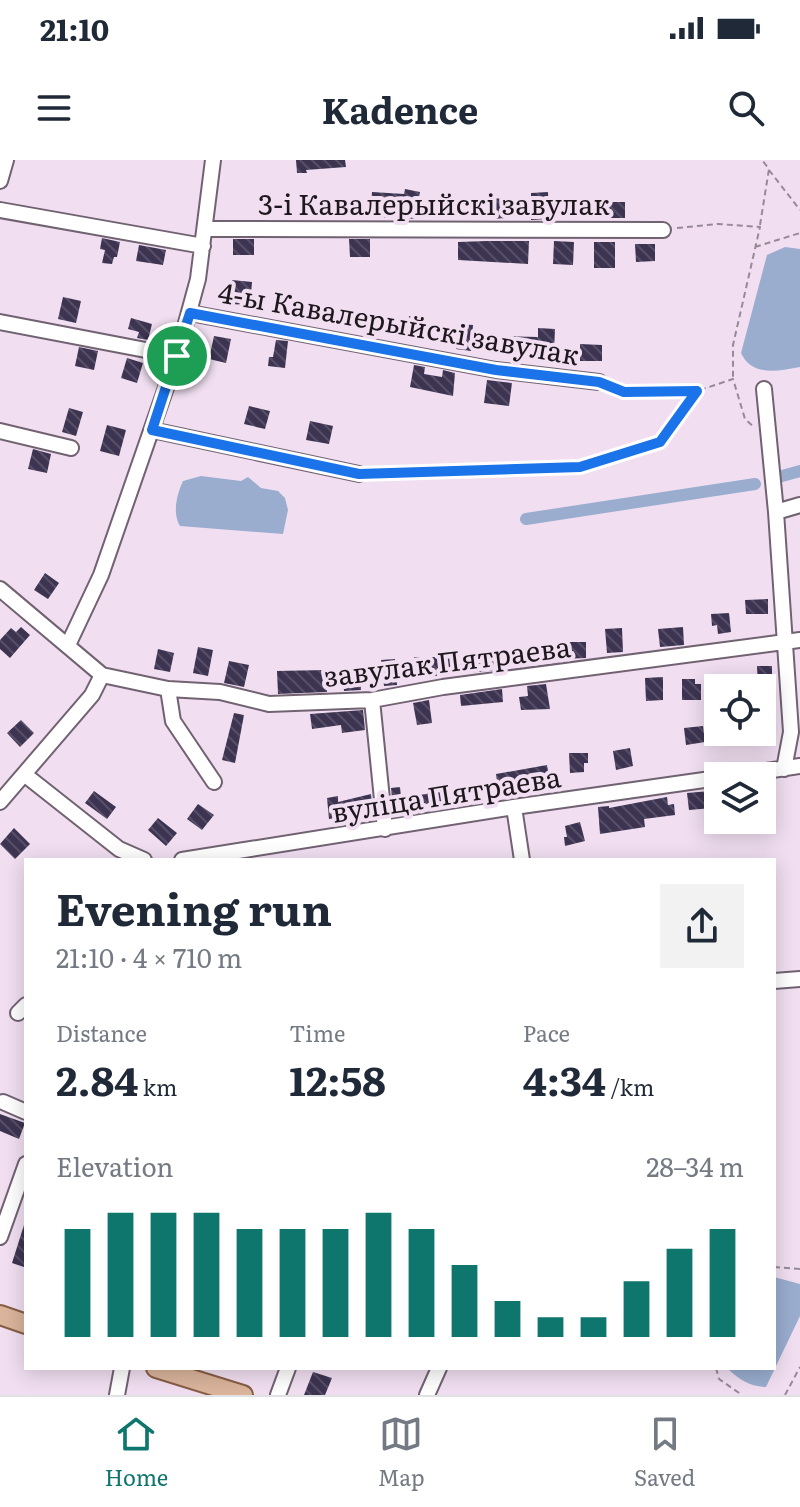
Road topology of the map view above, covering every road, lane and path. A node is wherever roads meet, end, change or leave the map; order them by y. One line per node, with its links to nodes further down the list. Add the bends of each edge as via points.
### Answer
1 (6, 160): 5 (street)
2 (213, 160): 9 (street)
3 (762, 160): 4 (path)
4 (769, 169): 7 (path); 8 (path)
5 (0, 181)
6 (0, 210): 12 (street)
7 (800, 210)
8 (760, 227): 10 (path, via 718,224); 13 (path)
9 (205, 229): 10 (street, 3-і Кавалерыйскі завулак); 12 (street)
10 (663, 230)
11 (800, 233): 13 (path)
12 (203, 246): 14 (street)
13 (755, 248): 17 (path, via 733,345)
14 (190, 313): 16 (street); 18 (street, 4-ы Кавалерыйскі завулак, via 496,370)
15 (0, 322): 16 (street)
16 (177, 356): 21 (street)
17 (733, 379): 20 (path); 23 (path, via 745,419)
18 (599, 382): 20 (path, via 624,392)
19 (764, 389): 23 (street)
20 (697, 391): 25 (path, via 660,442 580,467)
21 (152, 430): 25 (street); 31 (street, via 101,575)
22 (0, 431): 24 (street)
23 (768, 440): 27 (street)
24 (71, 448)
25 (359, 474)
26 (800, 505): 27 (street)
27 (776, 512): 30 (street)
28 (0, 589): 31 (street)
29 (800, 640): 30 (street, завулак Пятраева)
30 (784, 642): 34 (street, завулак Пятраева); 36 (street, via 791,732)
31 (68, 645): 32 (street)
32 (102, 675): 33 (street, завулак Пятраева); 38 (street, via 92,695)
33 (168, 689): 34 (street, завулак Пятраева, via 220,692 269,704); 40 (street, via 173,721)
34 (372, 700): 43 (street)
35 (800, 766): 36 (street)
36 (784, 769): 37 (street)
37 (776, 770)
38 (24, 774): 41 (street); 45 (street, via 119,849)
39 (704, 780): 42 (street, вуліца Пятраева)
40 (214, 782)
41 (0, 802)
42 (514, 807): 43 (street, вуліца Пятраева); 46 (street)
43 (385, 829): 44 (street, вуліца Пятраева)
44 (226, 857)
45 (139, 858)
46 (522, 858)
47 (800, 979): 48 (street)
48 (776, 981)
49 (3, 1102): 50 (street)
50 (24, 1111)
51 (24, 1170): 52 (street)
52 (0, 1237)
53 (776, 1267): 54 (path)
54 (800, 1269)
55 (0, 1315): 56 (main road)
56 (24, 1323)
57 (800, 1367): 68 (path)
58 (122, 1370): 63 (street)
59 (162, 1370): 64 (main road)
60 (287, 1370): 65 (street)
61 (438, 1370): 66 (street)
62 (717, 1370): 67 (path, via 719,1379)
63 (117, 1395)
64 (243, 1395)
65 (278, 1395)
66 (427, 1395)
67 (742, 1395)
68 (785, 1395)

